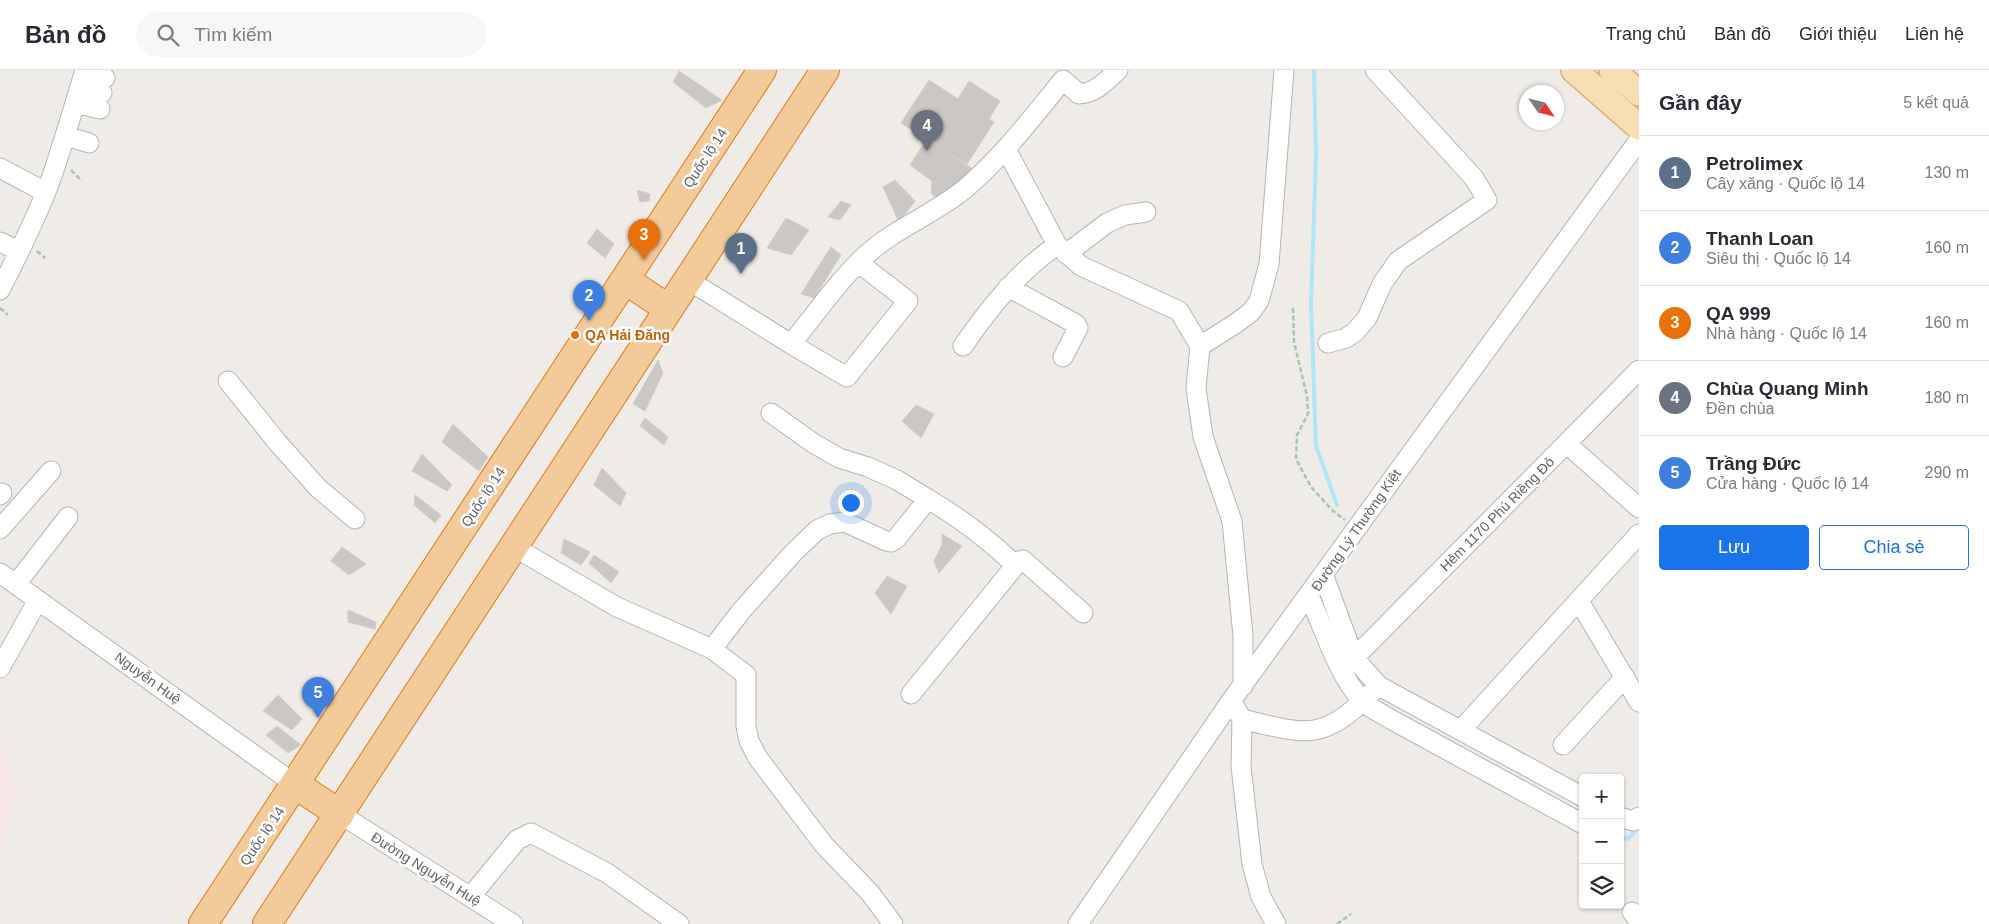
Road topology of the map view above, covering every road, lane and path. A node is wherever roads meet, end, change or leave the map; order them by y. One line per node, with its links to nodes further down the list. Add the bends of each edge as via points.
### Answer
1 (762, 70): 23 (highway, Quốc lộ 14)
2 (825, 70): 24 (highway)
3 (1118, 70): 8 (street, via 1089,94 1080,94)
4 (1284, 70): 34 (street, via 1269,264 1260,301 1235,324)
5 (1375, 70): 31 (street, via 1474,178 1487,200 1398,261 1355,332)
6 (1574, 70): 11 (main road)
7 (1612, 70): 10 (main road)
8 (1059, 75): 14 (street)
9 (81, 83): 9 (street, via 102,93); 12 (street)
10 (1639, 94)
11 (1639, 127)
12 (66, 136): 15 (street); 17 (street)
13 (1639, 140): 45 (street, Đường Lý Thường Kiệt)
14 (1012, 142): 20 (street); 22 (street, via 965,188 883,242)
15 (89, 143)
16 (0, 168): 17 (street)
17 (45, 192): 21 (street)
18 (1146, 212): 20 (street, via 1126,215 1107,223)
19 (0, 242): 21 (street)
20 (1062, 250): 25 (street, via 1044,254); 34 (street, via 1081,266 1179,312)
21 (19, 251): 26 (street)
22 (859, 262): 32 (street); 32 (street, via 908,301 847,377)
23 (625, 280): 29 (highway); 70 (highway, Quốc lộ 14)
24 (688, 280): 29 (highway); 32 (street)
25 (1008, 287): 33 (street); 35 (street, via 1076,324 1078,328)
26 (0, 289)
27 (0, 308): 30 (path)
28 (1293, 308): 45 (path, via 1294,342 1308,414 1297,435 1296,459 1311,487 1333,511)
29 (669, 309): 48 (highway)
30 (8, 314)
31 (1328, 343)
32 (791, 344)
33 (963, 346)
34 (1200, 346): 61 (street, via 1196,388 1203,437 1232,521 1243,636)
35 (1063, 357)
36 (1639, 370): 39 (street, Hẻm 1170 Phú Riềng Đỏ)
37 (228, 381): 44 (street, via 318,488)
38 (771, 413): 41 (street, via 839,458 897,480)
39 (1567, 444): 42 (street); 58 (street, Hẻm 1170 Phú Riềng Đỏ)
40 (51, 471): 46 (street)
41 (928, 499): 49 (street, via 961,519); 57 (street, via 891,542 845,522 817,530 792,553)
42 (1639, 508)
43 (68, 517): 52 (street)
44 (355, 519)
45 (1356, 528): 51 (street, Đường Lý Thường Kiệt)
46 (0, 529)
47 (1639, 534): 55 (street)
48 (514, 547): 57 (street, via 618,607); 72 (highway)
49 (1014, 564): 56 (street, via 1023,560); 63 (street)
50 (0, 573): 52 (street, Nguyễn Huệ)
51 (1323, 574): 53 (street, Đường Lý Thường Kiệt); 58 (street)
52 (16, 584): 54 (street, Nguyễn Huệ)
53 (1309, 596): 61 (street, Đường Lý Thường Kiệt); 65 (street, via 1341,671)
54 (38, 600): 59 (street); 70 (street, Nguyễn Huệ)
55 (1579, 601): 60 (street); 68 (street)
56 (1084, 614)
57 (712, 649): 82 (street, via 746,675 746,726 758,758 824,845 871,894)
58 (1354, 658): 62 (street)
59 (0, 668)
60 (1625, 677): 66 (street); 69 (street)
61 (1244, 686): 64 (street, Đường Lý Thường Kiệt)
62 (1379, 686): 65 (street); 68 (street)
63 (911, 694)
64 (1231, 701): 67 (street); 83 (street, Đường Lý Thường Kiệt)
65 (1363, 702): 67 (street, via 1340,720 1314,731 1293,731); 75 (street)
66 (1639, 702)
67 (1242, 719): 84 (street, via 1241,766 1252,864 1261,897)
68 (1461, 730): 71 (street)
69 (1564, 745)
70 (296, 785): 72 (highway); 78 (highway, Quốc lộ 14)
71 (1579, 795)
72 (340, 814): 76 (street, Đường Nguyễn Huệ); 79 (highway)
73 (1639, 817): 74 (street, via 1633,821)
74 (1624, 819)
75 (1579, 822)
76 (471, 896): 80 (street, Đường Nguyễn Huệ); 81 (street, via 517,840 531,833 607,873)
77 (1351, 914): 85 (path)
78 (203, 924)
79 (266, 924)
80 (513, 924)
81 (679, 924)
82 (893, 924)
83 (1078, 924)
84 (1276, 924)
85 (1337, 924)

